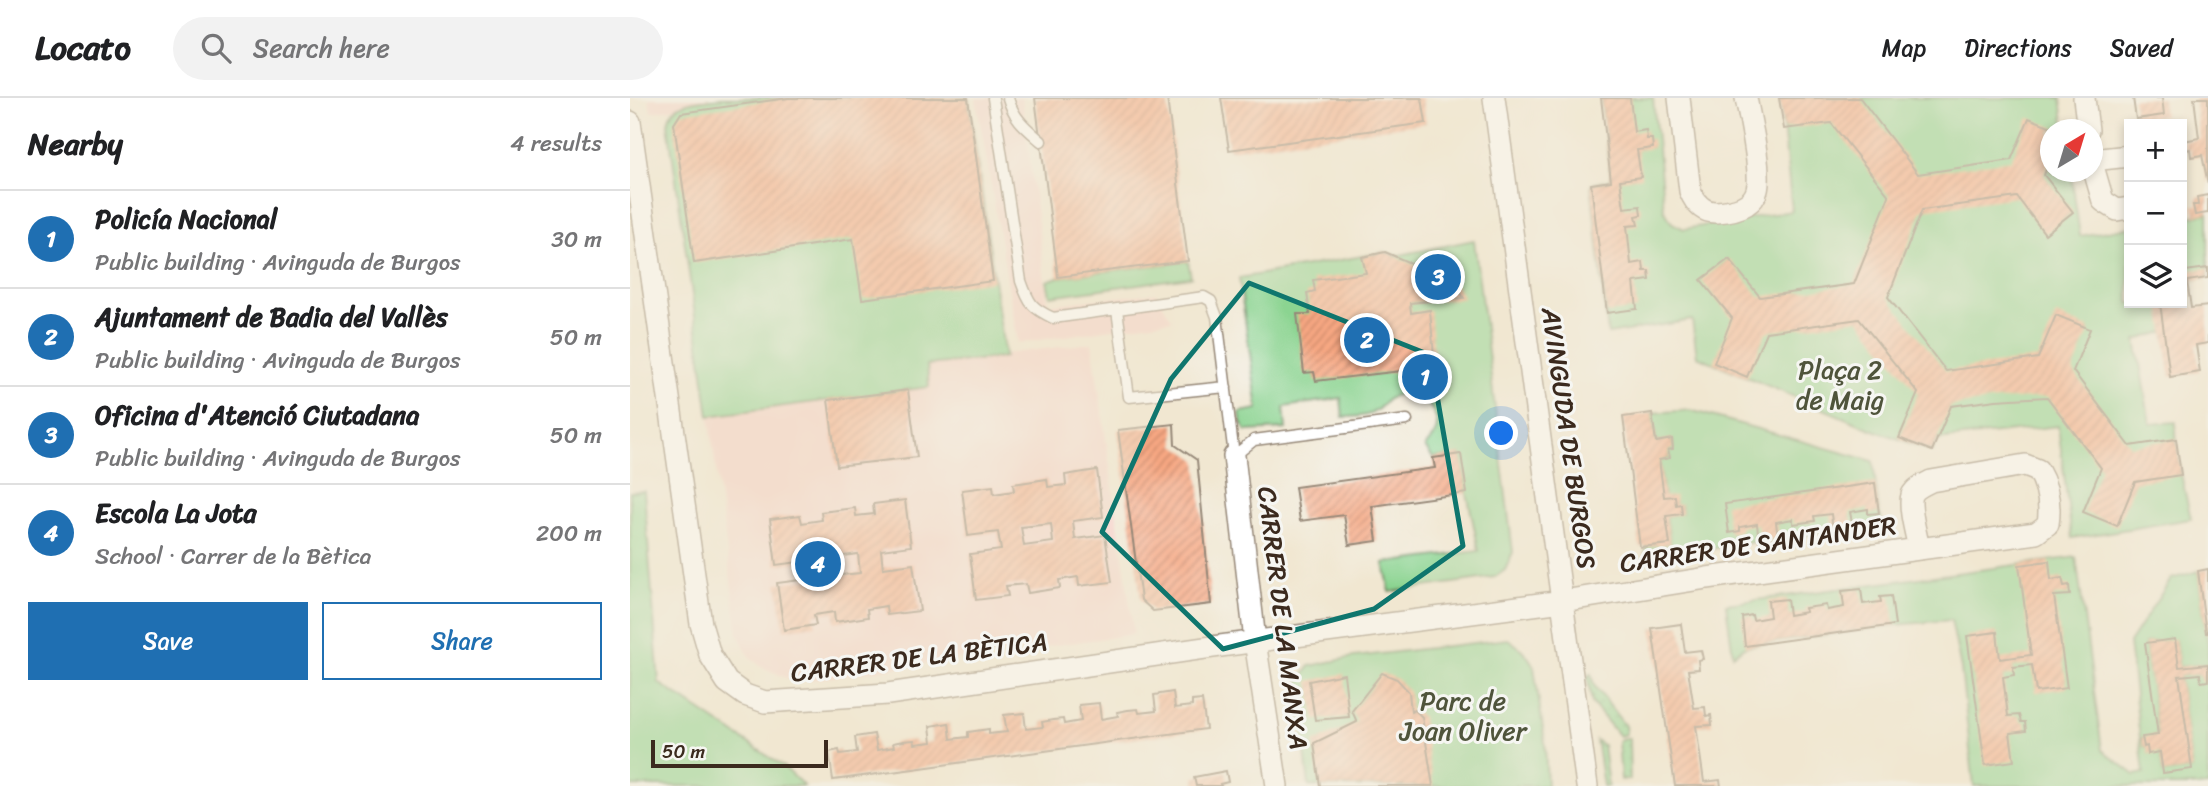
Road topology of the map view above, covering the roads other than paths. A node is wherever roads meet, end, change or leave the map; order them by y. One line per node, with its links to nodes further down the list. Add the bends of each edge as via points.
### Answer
1 (993, 98): 14 (lane, via 1028,302 1053,318)
2 (1008, 98): 9 (lane, via 1020,124)
3 (1494, 98): 19 (street, AVINGUDA DE BURGOS)
4 (1679, 98): 5 (street, via 1690,191 1696,204 1712,213 1736,211 1757,191)
5 (1746, 98)
6 (2084, 98): 7 (street)
7 (2087, 119)
8 (630, 122): 20 (street, CARRER DE LA BÈTICA, via 701,625 710,655 727,682 765,702 888,694)
9 (1041, 141)
10 (2124, 157): 11 (street)
11 (2103, 160)
12 (2098, 182): 13 (street, via 2103,201 2117,210)
13 (2124, 209)
14 (1117, 310): 15 (lane, via 1204,297 1211,301); 15 (lane, via 1129,397)
15 (1226, 387): 17 (lane)
16 (1407, 420): 17 (lane, via 1254,440)
17 (1234, 456): 20 (street, CARRER DE LA MANXA)
18 (1919, 549): 18 (street, CARRER DE SANTANDER, via 2036,533 2048,524 2050,511 2046,484 2038,470 2025,465 1931,481 1918,488 1912,496 1912,509); 19 (street, CARRER DE SANTANDER)
19 (1563, 601): 20 (street, CARRER DE LA BÈTICA); 22 (street, AVINGUDA DE BURGOS)
20 (1255, 640): 21 (street, CARRER DE LA MANXA)
21 (1277, 786)
22 (1587, 786)

